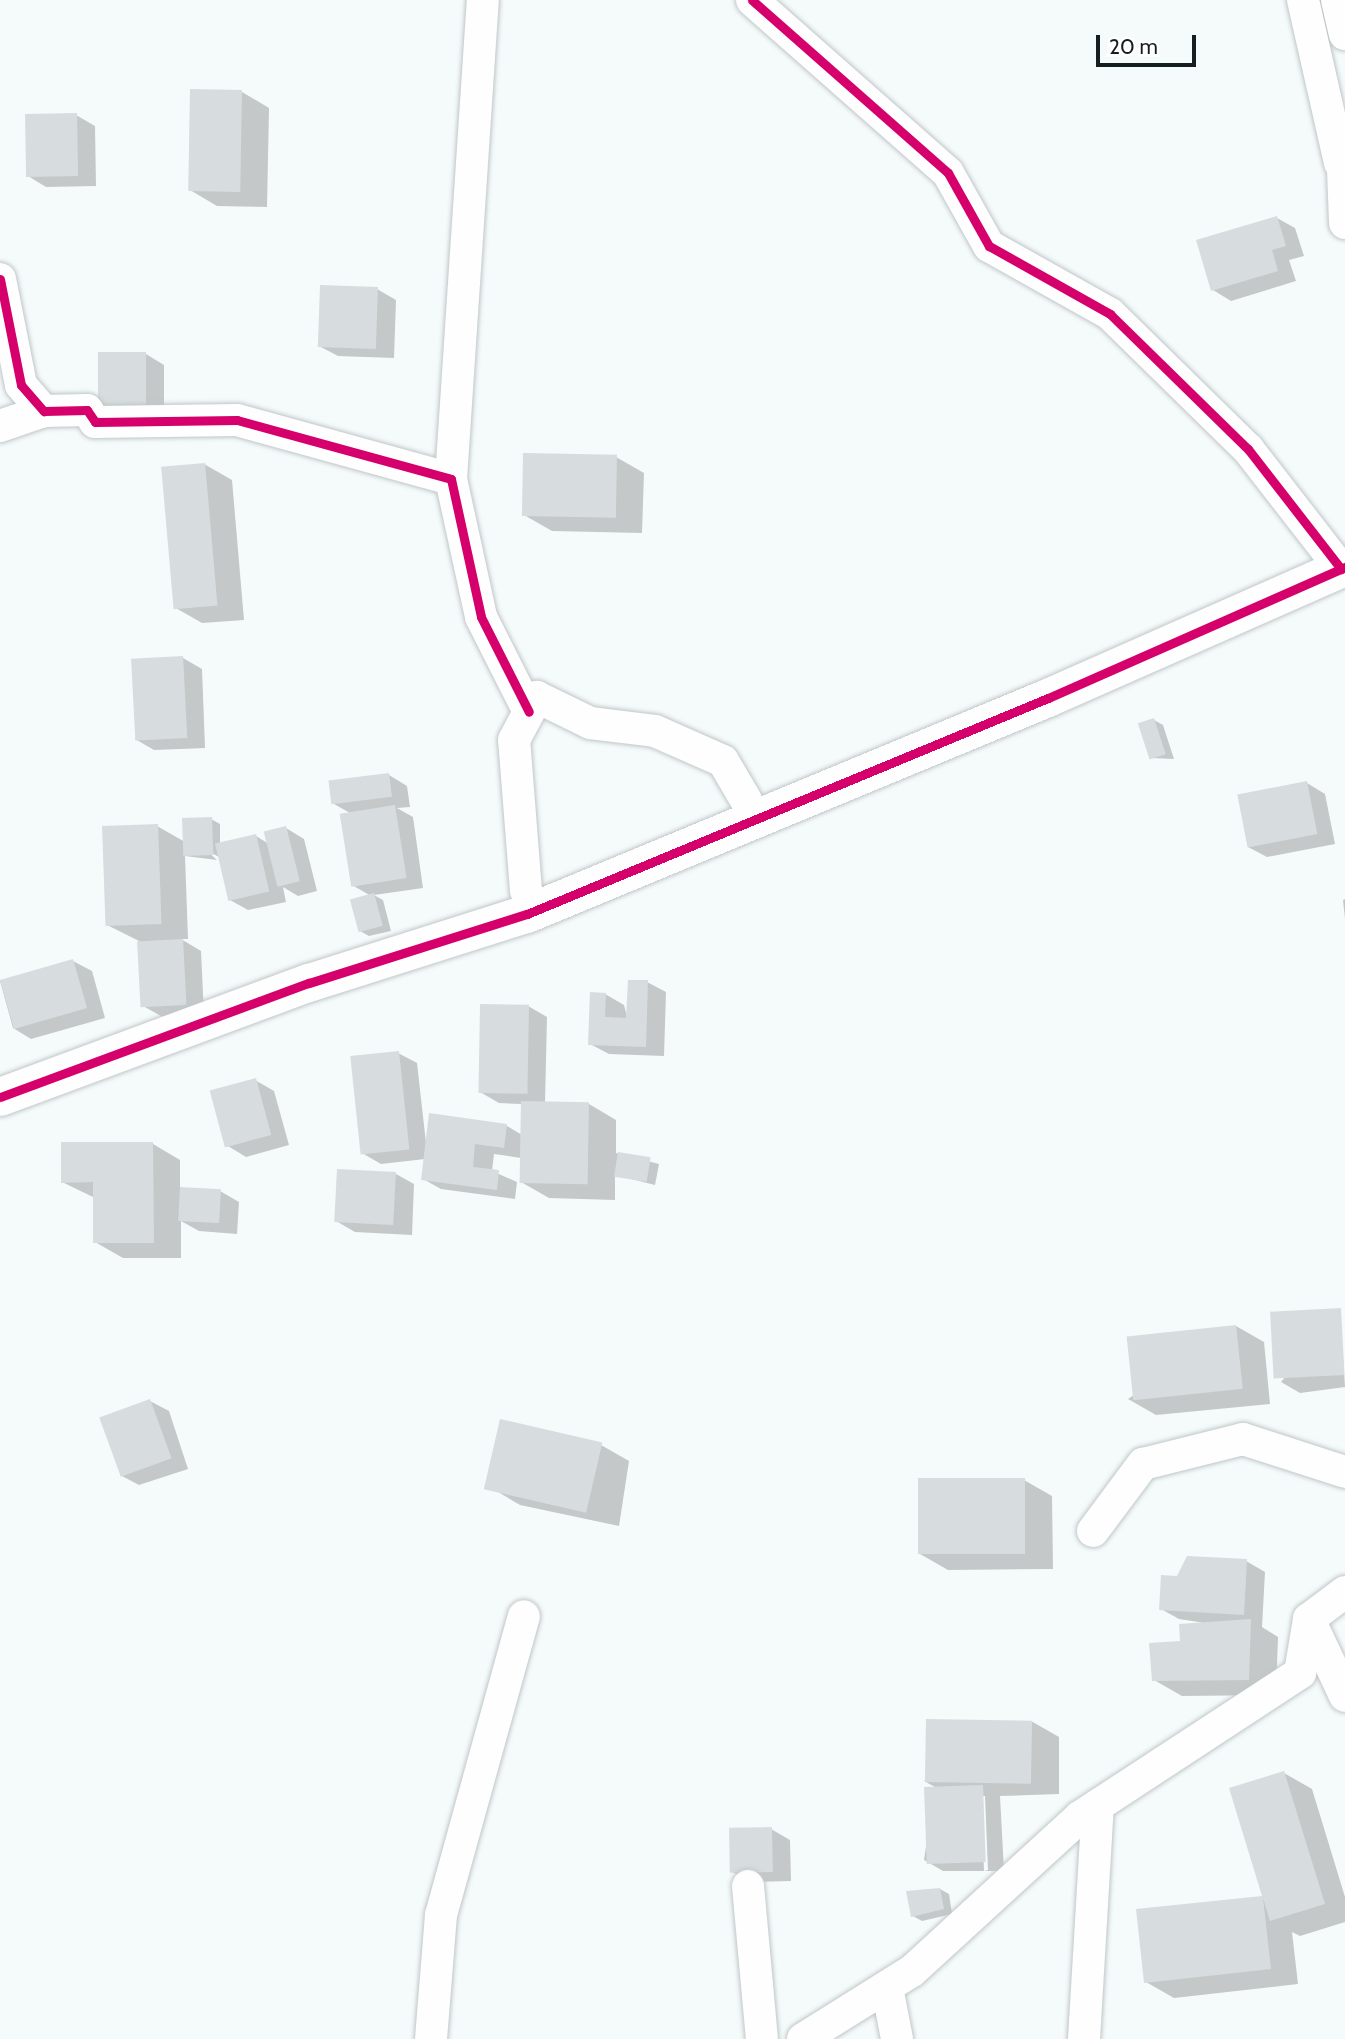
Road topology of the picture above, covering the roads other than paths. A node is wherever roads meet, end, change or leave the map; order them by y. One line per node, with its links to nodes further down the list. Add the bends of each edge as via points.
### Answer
1 (483, 0): 12 (street)
2 (752, 0): 13 (street, via 948,173 989,246 1110,314 1248,449)
3 (1303, 0): 7 (street)
4 (1337, 0): 5 (street)
5 (1345, 34)
6 (1345, 118): 7 (street)
7 (1340, 163): 8 (street)
8 (1345, 222)
9 (0, 279): 10 (street, via 22,385)
10 (44, 411): 11 (street); 12 (street, via 87,410 95,422 237,420)
11 (0, 426)
12 (451, 479): 14 (street, via 481,617)
13 (1343, 568): 17 (street, via 527,914 309,983)
14 (529, 712): 15 (street, via 537,697 590,723 655,732 723,761); 16 (street, via 514,740)
15 (746, 800)
16 (526, 891)
17 (0, 1097)
18 (1345, 1472): 19 (street, via 1243,1439 1143,1464)
19 (1093, 1531)
20 (1345, 1592): 22 (street)
21 (524, 1616): 27 (street, via 441,1915)
22 (1310, 1619): 23 (street); 24 (street, via 1300,1673)
23 (1345, 1696)
24 (1098, 1805): 26 (street); 31 (street)
25 (748, 1886): 28 (street)
26 (887, 1987): 29 (street); 30 (street)
27 (431, 2039)
28 (762, 2039)
29 (803, 2039)
30 (897, 2039)
31 (1084, 2039)

